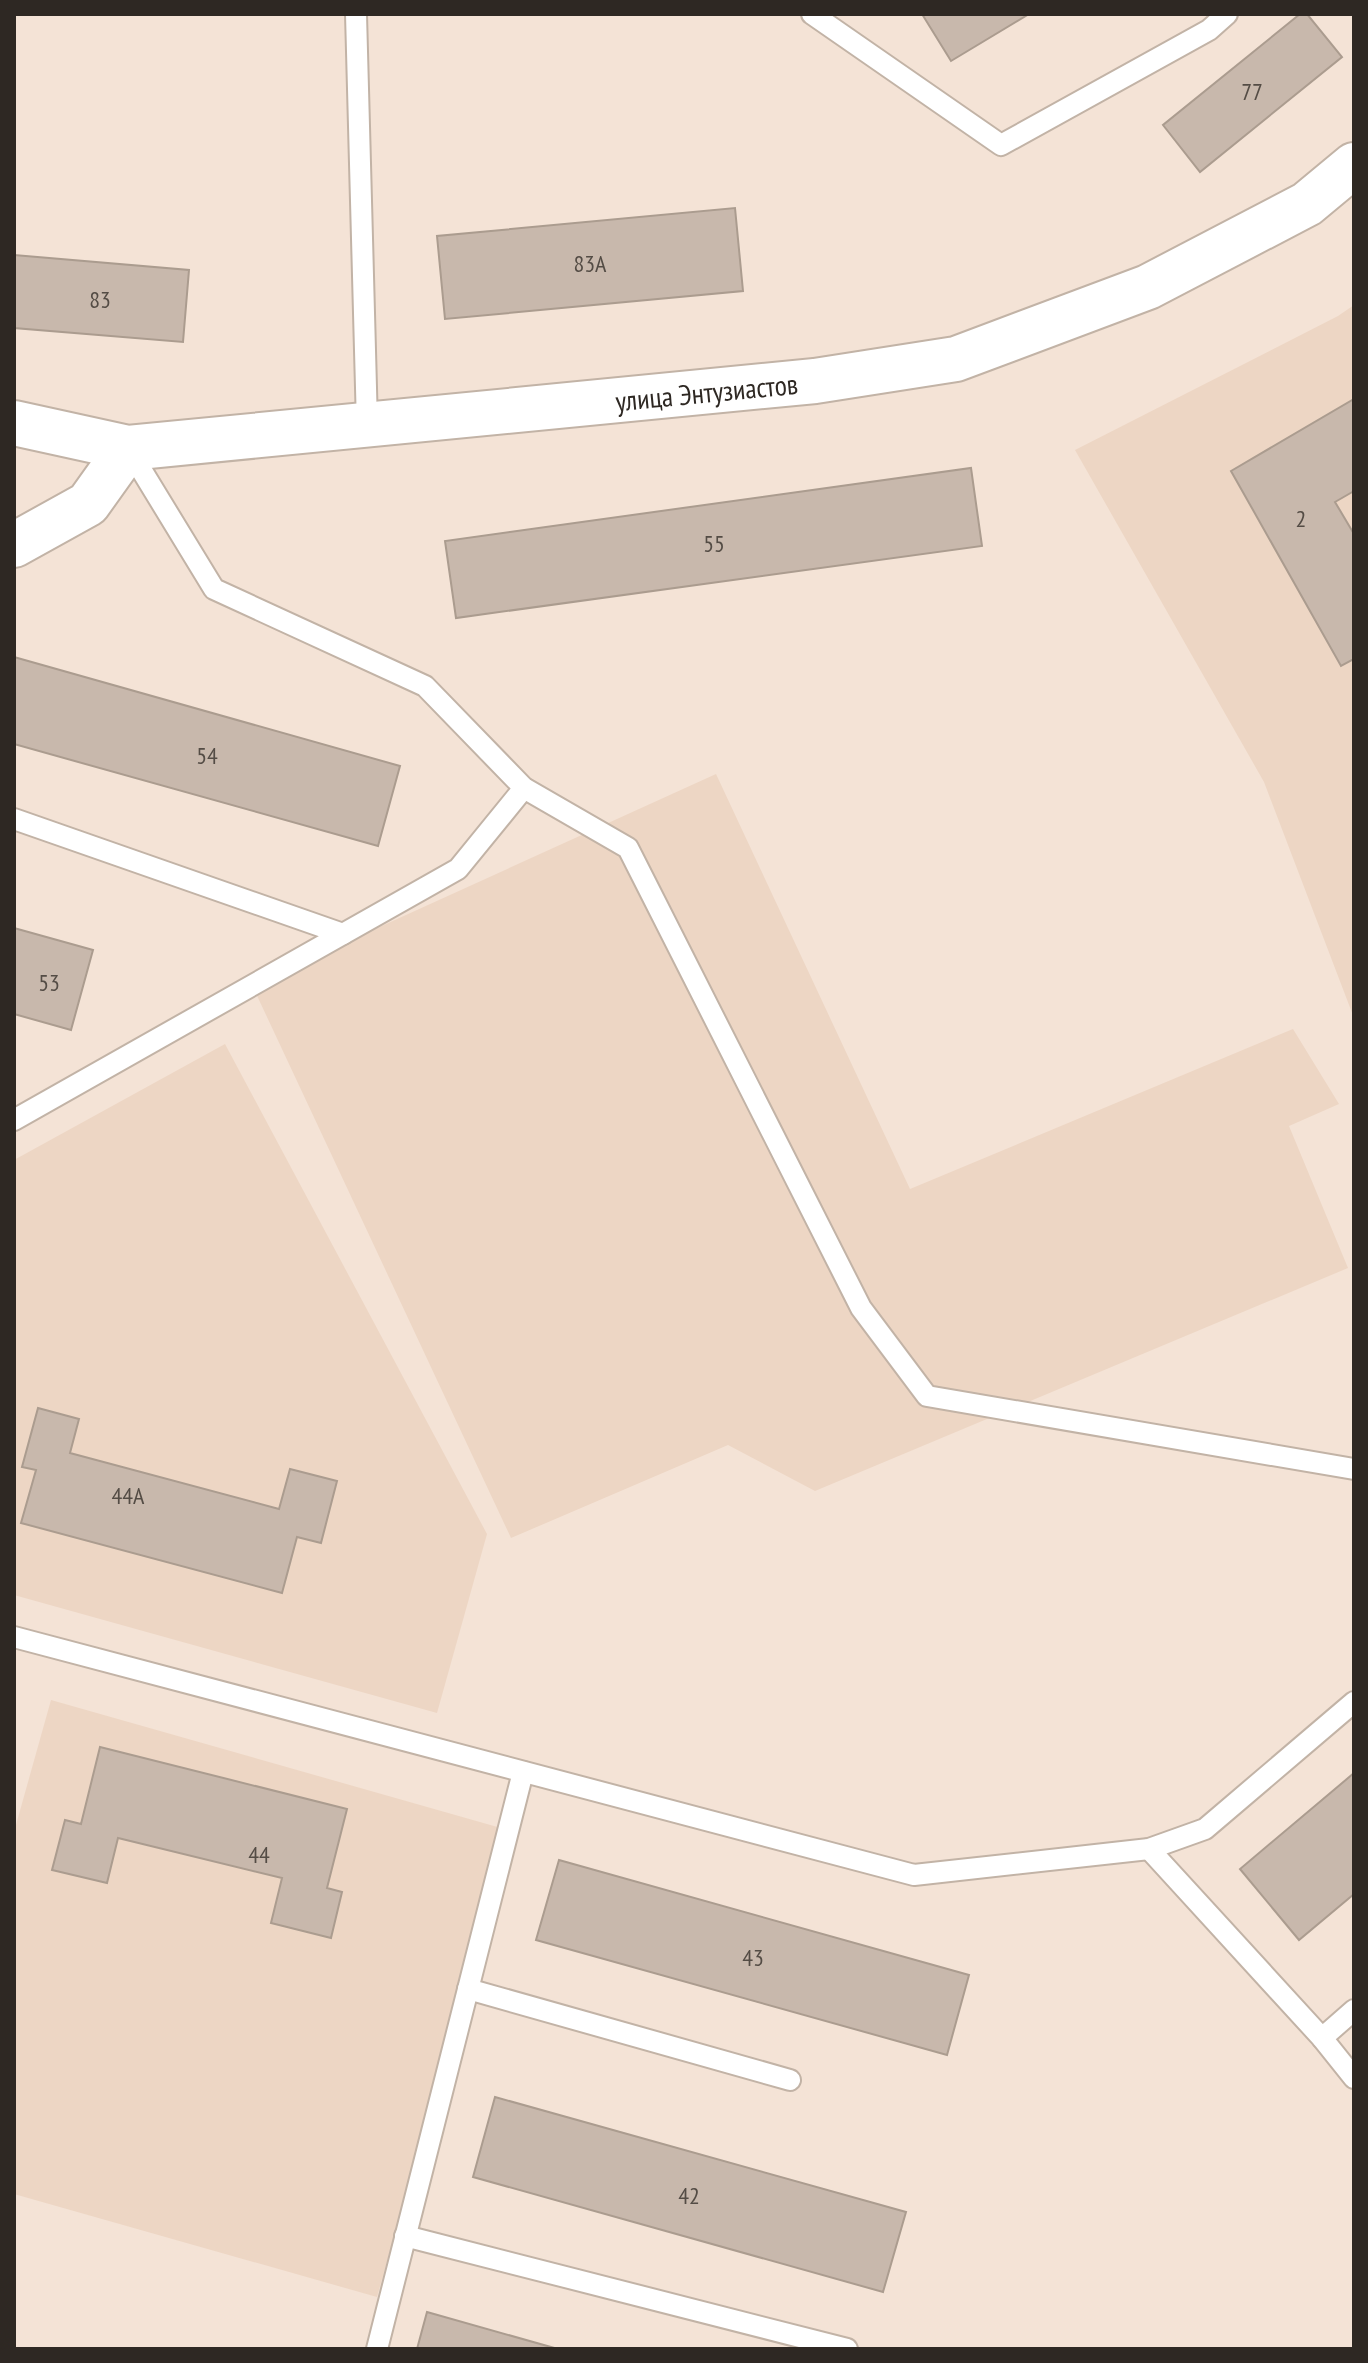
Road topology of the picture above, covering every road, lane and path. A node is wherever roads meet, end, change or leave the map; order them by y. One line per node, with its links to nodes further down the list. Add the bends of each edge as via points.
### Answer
1 (356, 14): 6 (lane)
2 (812, 14): 3 (lane, via 1001,145 1209,30)
3 (1227, 14)
4 (1354, 165): 6 (street, улица Энтузиастов, via 1307,204 1148,287 956,359 815,381)
5 (14, 423): 7 (street, улица Энтузиастов)
6 (367, 425): 7 (street, улица Энтузиастов)
7 (128, 448): 8 (street, via 88,504); 9 (lane, via 214,589 425,686)
8 (14, 545)
9 (524, 788): 11 (lane, via 458,869); 14 (lane, via 628,848 861,1308 927,1396)
10 (14, 819): 11 (lane)
11 (343, 934): 12 (lane)
12 (23, 1107): 13 (lane)
13 (14, 1120)
14 (1354, 1469)
15 (14, 1637): 17 (lane)
16 (1354, 1702): 18 (lane, via 1205,1829)
17 (523, 1772): 18 (lane, via 914,1875); 19 (lane)
18 (1149, 1849): 21 (lane)
19 (468, 1989): 23 (lane); 24 (lane)
20 (1354, 2010): 21 (lane)
21 (1322, 2038): 22 (lane)
22 (1354, 2078)
23 (790, 2080)
24 (405, 2236): 25 (lane); 26 (lane)
25 (377, 2349)
26 (847, 2349)

